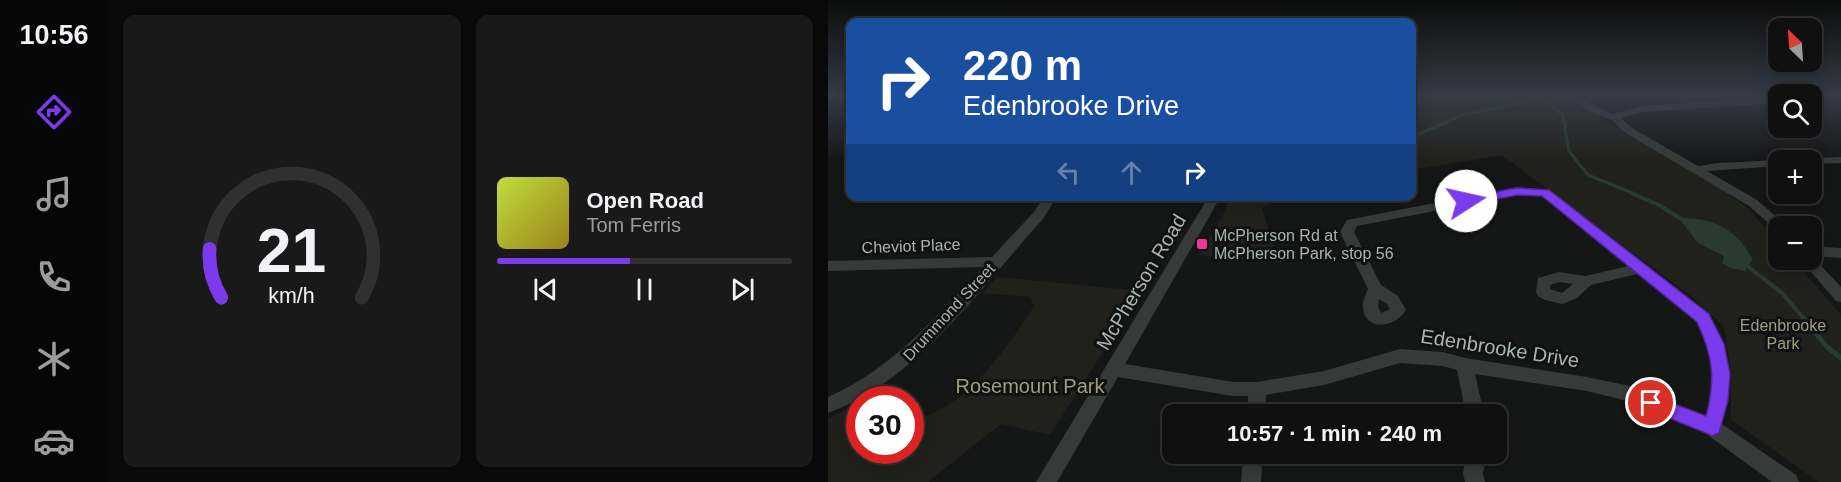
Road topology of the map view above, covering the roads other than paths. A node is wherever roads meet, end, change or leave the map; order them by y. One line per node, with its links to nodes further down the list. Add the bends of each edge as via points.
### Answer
1 (1615, 118): 8 (street, via 1628,130)
2 (1841, 160): 3 (street)
3 (1822, 161)
4 (1768, 164): 8 (street, via 1725,166)
5 (1841, 168): 6 (street)
6 (1822, 169)
7 (1768, 170): 8 (street)
8 (1703, 173): 11 (street)
9 (1048, 201): 14 (street, Drummond Street)
10 (1212, 201): 22 (street, McPherson Road)
11 (1768, 216)
12 (1822, 252): 13 (street)
13 (1841, 253)
14 (996, 262): 15 (street, Cheviot Place); 26 (street, Drummond Street, via 897,366)
15 (828, 266)
16 (1640, 268): 18 (street); 19 (street, via 1545,193 1517,191 1352,223 1347,232); 27 (street, via 1703,318 1716,344 1722,374)
17 (1817, 270): 20 (street)
18 (1586, 281)
19 (1376, 289)
20 (1841, 297)
21 (1465, 365): 23 (street, Edenbrooke Drive, via 1400,356 1324,378); 25 (street); 27 (street, Edenbrooke Drive, via 1630,394)
22 (1113, 369): 23 (street, Edenbrooke Drive); 30 (street, McPherson Road)
23 (1257, 390): 24 (street)
24 (1256, 404)
25 (1473, 404)
26 (828, 405)
27 (1712, 427): 33 (street, Edenbrooke Drive)
28 (1252, 464): 31 (street)
29 (1475, 464): 32 (street)
30 (1046, 482)
31 (1251, 482)
32 (1475, 482)
33 (1789, 482)

